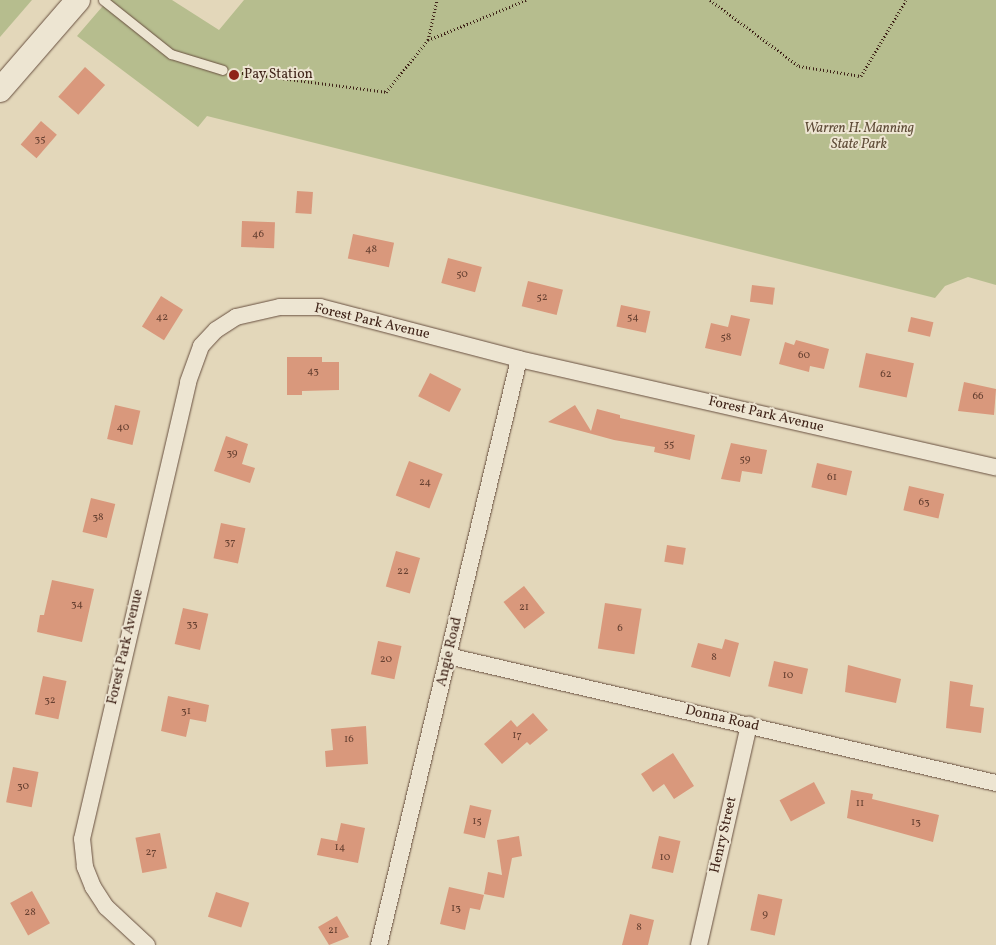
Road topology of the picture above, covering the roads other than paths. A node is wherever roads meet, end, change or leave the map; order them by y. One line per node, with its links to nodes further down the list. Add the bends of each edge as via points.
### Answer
1 (78, 0): 4 (main road)
2 (103, 0): 3 (lane, via 171,54)
3 (223, 70)
4 (0, 90)
5 (519, 359): 6 (street, Forest Park Avenue); 7 (street, Angie Road); 10 (street, Forest Park Avenue, via 320,307 280,307 236,317 216,330 201,346 188,382 82,839 85,867 93,887 106,907)
6 (996, 467)
7 (448, 656): 8 (street, Donna Road); 11 (street, Angie Road)
8 (749, 726): 9 (street, Donna Road); 12 (street, Henry Street)
9 (996, 783)
10 (147, 945)
11 (379, 945)
12 (700, 945)

